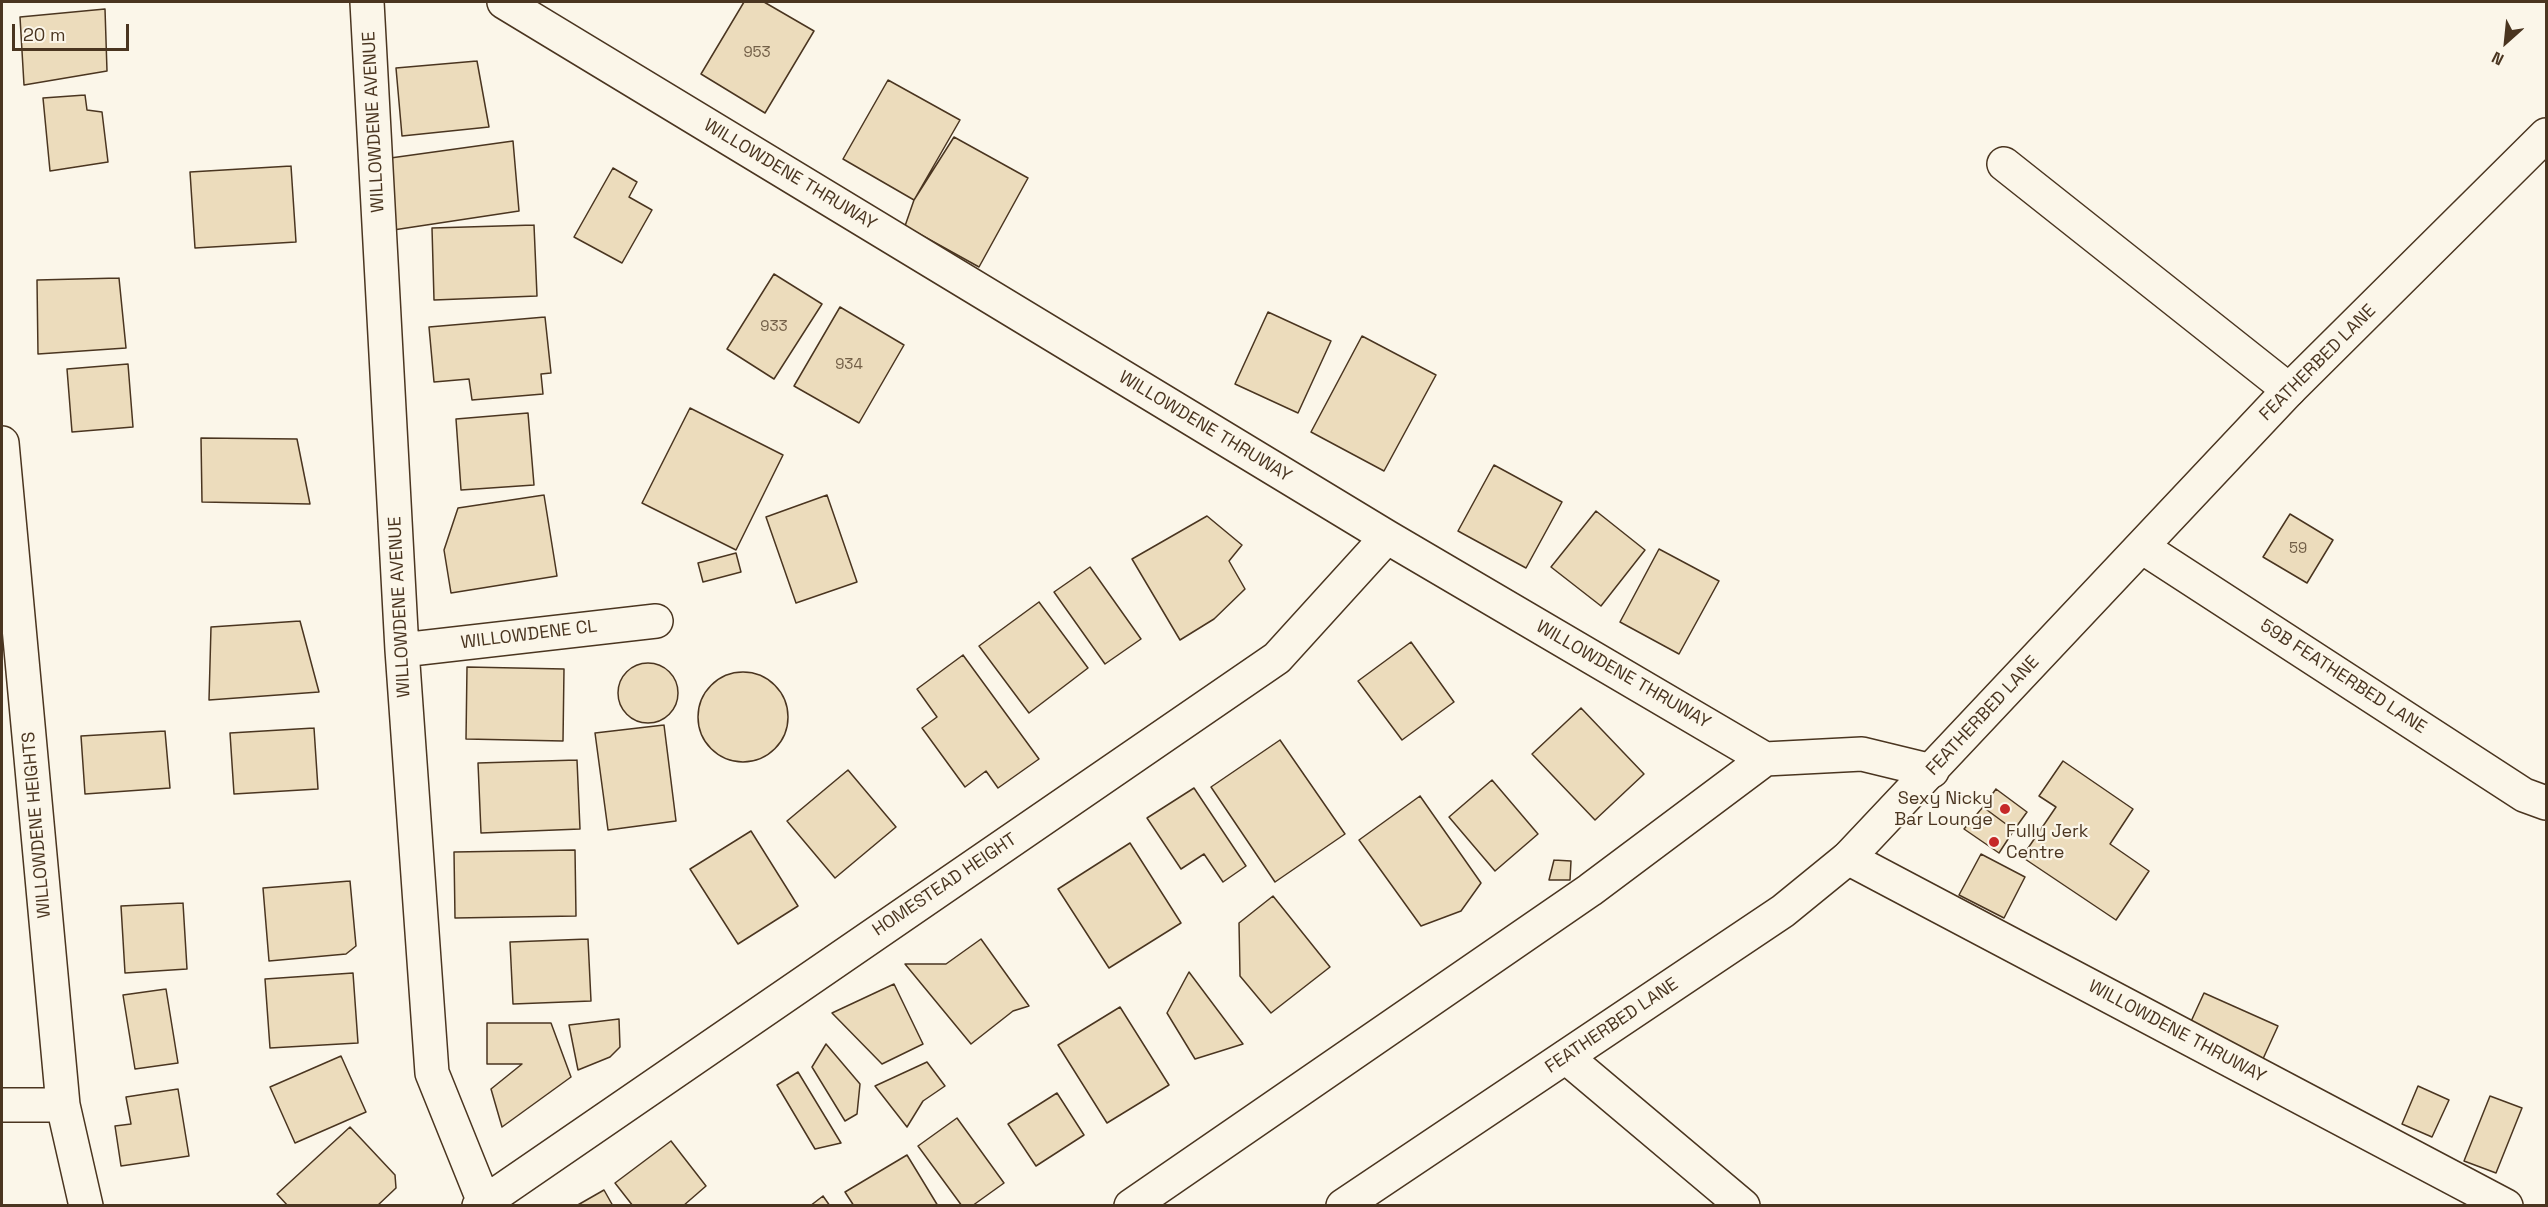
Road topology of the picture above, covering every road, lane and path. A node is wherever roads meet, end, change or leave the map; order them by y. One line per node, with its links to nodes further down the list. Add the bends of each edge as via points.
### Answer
1 (367, 2): 10 (street, WILLOWDENE AVENUE)
2 (504, 2): 7 (street, WILLOWDENE THRUWAY)
3 (2547, 135): 5 (street, FEATHERBED LANE)
4 (2004, 164): 5 (street)
5 (2289, 390): 8 (street, FEATHERBED LANE)
6 (2, 443): 17 (street, WILLOWDENE HEIGHTS)
7 (1387, 537): 11 (street, WILLOWDENE THRUWAY); 18 (street, HOMESTEAD HEIGHT, via 1277,658)
8 (2142, 547): 12 (street, FEATHERBED LANE); 13 (street, 59B FEATHERBED LANE, via 2524,795)
9 (656, 621): 10 (street, WILLOWDENE CL)
10 (402, 650): 18 (street, WILLOWDENE AVENUE, via 432,1073)
11 (1764, 759): 12 (street, via 1862,754); 20 (street, via 1590,890)
12 (1932, 771): 14 (street, FEATHERBED LANE)
13 (2547, 803)
14 (1848, 858): 15 (street, FEATHERBED LANE, via 1784,911); 23 (street, WILLOWDENE THRUWAY)
15 (1566, 1057): 21 (street, FEATHERBED LANE); 22 (street)
16 (2, 1105): 17 (street)
17 (63, 1105): 19 (street, WILLOWDENE HEIGHTS)
18 (482, 1204)
19 (86, 1206)
20 (1131, 1206)
21 (1343, 1206)
22 (1743, 1206)
23 (2506, 1206)

